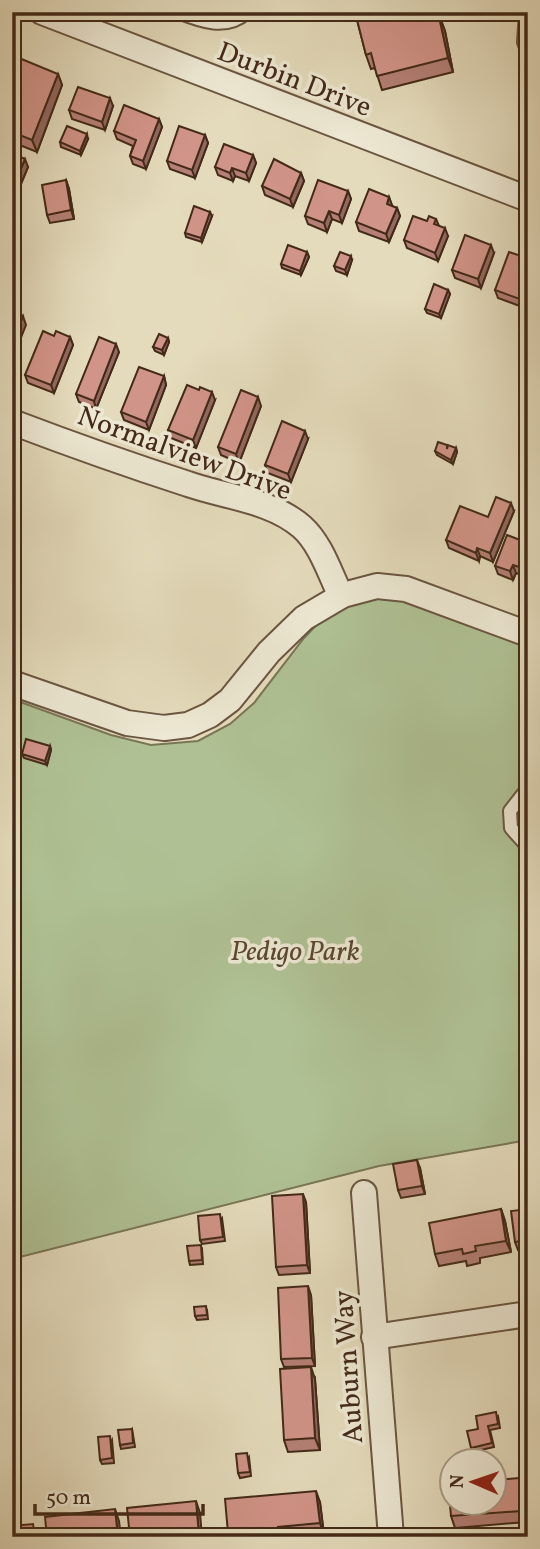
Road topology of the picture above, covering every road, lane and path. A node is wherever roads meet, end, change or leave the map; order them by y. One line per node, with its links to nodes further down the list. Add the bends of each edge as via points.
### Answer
1 (41, 12): 6 (street, Durbin Drive)
2 (178, 12): 3 (lane, via 214,24 227,23)
3 (247, 12)
4 (526, 12): 5 (lane)
5 (528, 53)
6 (528, 199)
7 (12, 422): 8 (street, Normalview Drive, via 279,513 302,527)
8 (341, 596): 9 (street, via 365,587 396,587); 10 (street, via 295,626 220,708 188,725 164,728 127,723)
9 (528, 634)
10 (12, 683)
11 (528, 788): 12 (lane, via 510,811 511,828)
12 (528, 847)
13 (364, 1193): 15 (street, Auburn Way)
14 (528, 1314): 15 (street)
15 (374, 1336): 16 (street, Auburn Way)
16 (391, 1537)

